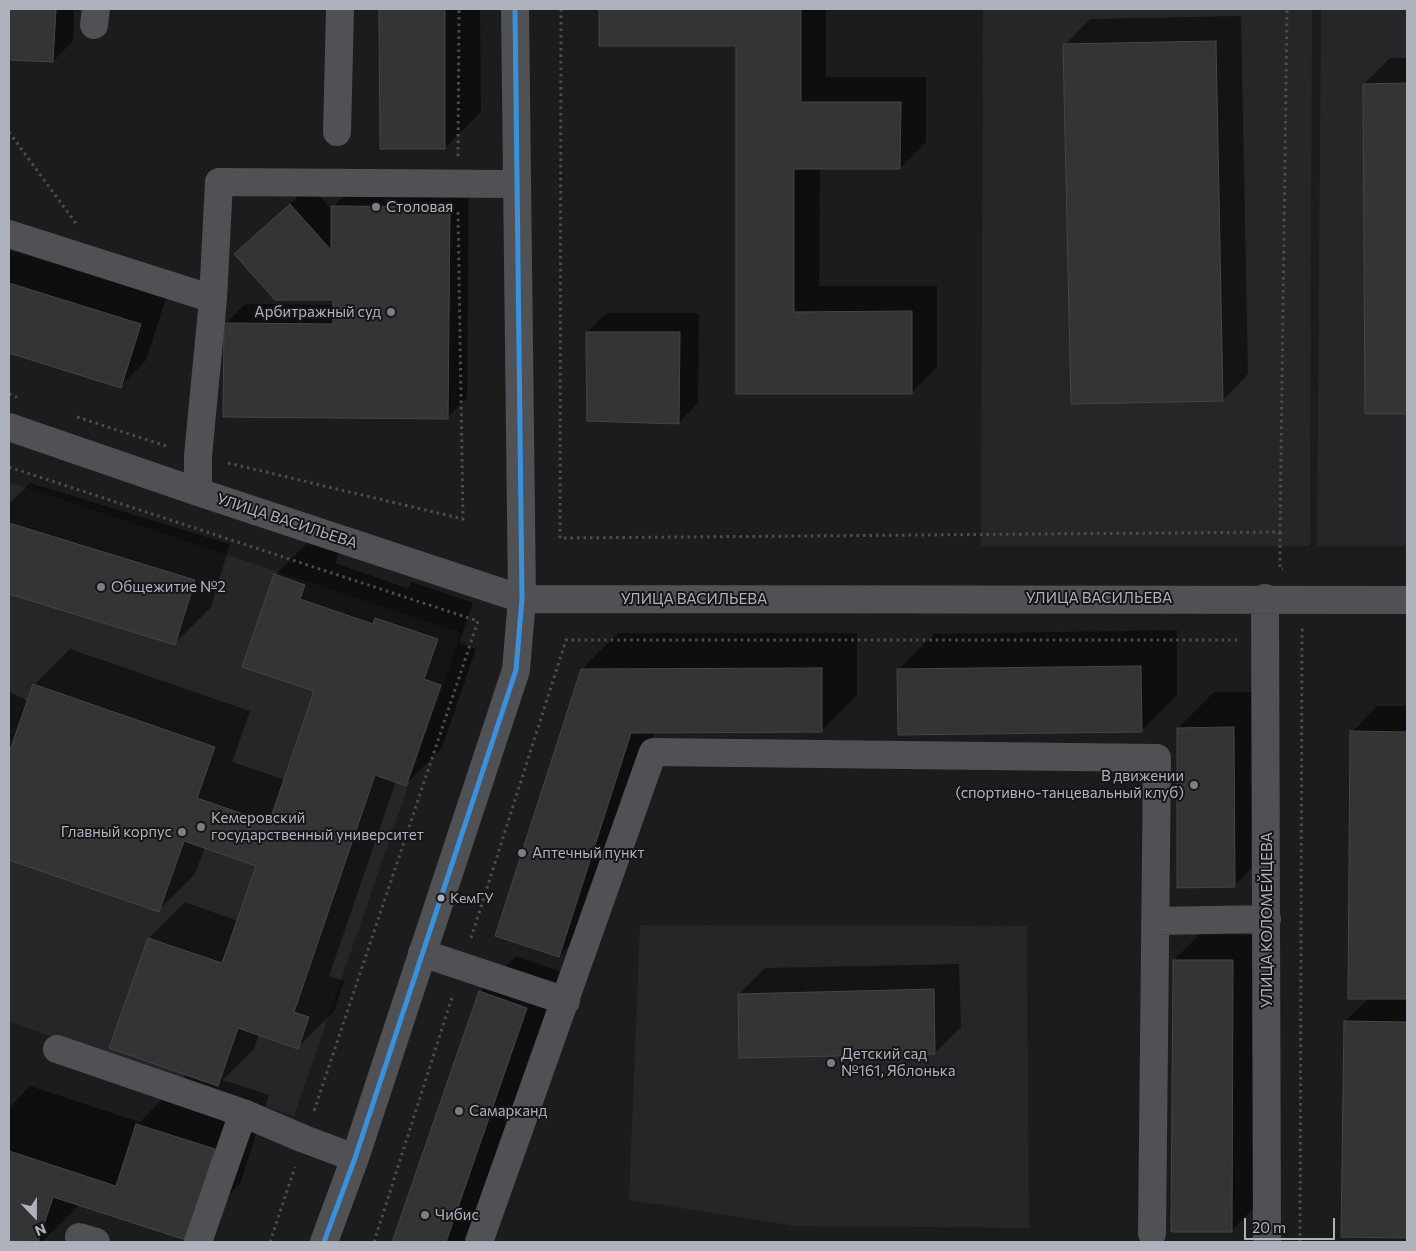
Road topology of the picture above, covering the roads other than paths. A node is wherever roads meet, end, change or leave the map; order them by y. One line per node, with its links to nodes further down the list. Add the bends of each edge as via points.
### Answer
1 (340, 9): 3 (street)
2 (515, 9): 4 (street)
3 (337, 132)
4 (517, 184): 6 (street, via 219,182); 10 (street)
5 (9, 234): 6 (street)
6 (213, 299): 8 (street, via 198,456)
7 (9, 427): 8 (street, УЛИЦА ВАСИЛЬЕВА)
8 (198, 492): 10 (street, УЛИЦА ВАСИЛЬЕВА)
9 (1265, 598): 10 (street, УЛИЦА ВАСИЛЬЕВА); 11 (street, УЛИЦА ВАСИЛЬЕВА); 12 (street, УЛИЦА КОЛОМЕЙЦЕВА)
10 (522, 599): 14 (street, via 516,670)
11 (1407, 600)
12 (1267, 919): 13 (street); 23 (street, УЛИЦА КОЛОМЕЙЦЕВА)
13 (1155, 921): 15 (street, via 1157,758 653,752); 19 (street)
14 (422, 953): 15 (street); 18 (street)
15 (566, 1001): 22 (street)
16 (57, 1050): 17 (street)
17 (242, 1113): 18 (street); 20 (street)
18 (355, 1158): 21 (street)
19 (1152, 1233)
20 (198, 1242)
21 (324, 1242)
22 (479, 1242)
23 (1267, 1242)

